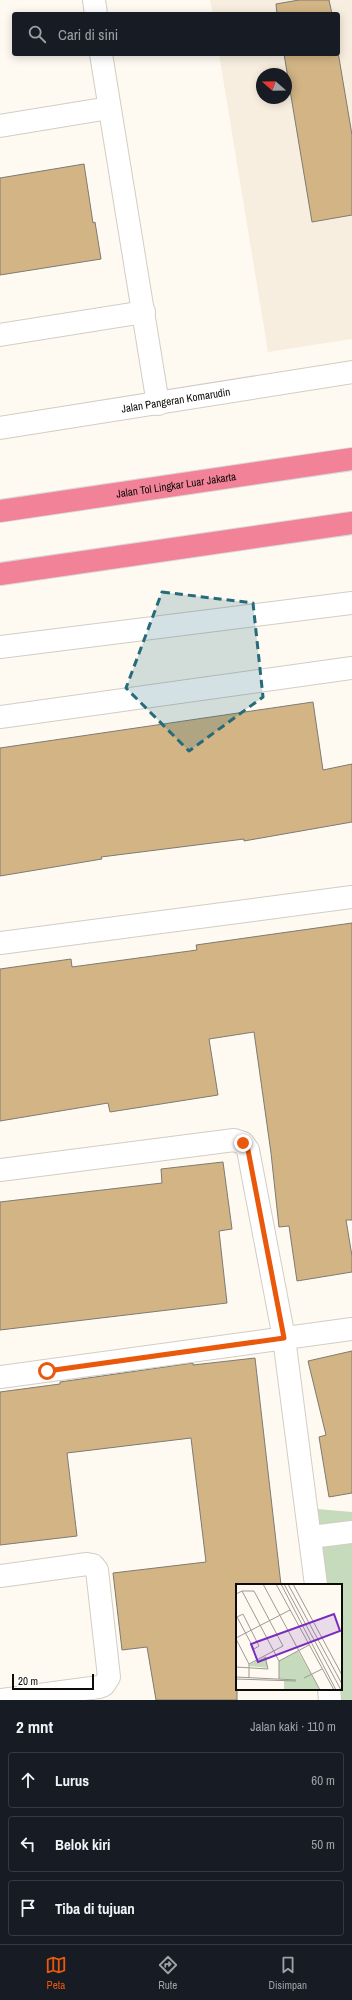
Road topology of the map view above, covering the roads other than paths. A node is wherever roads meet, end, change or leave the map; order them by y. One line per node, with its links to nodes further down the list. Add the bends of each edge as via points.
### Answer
1 (94, 0): 2 (street)
2 (96, 12)
3 (101, 56): 4 (street)
4 (109, 108): 5 (street); 6 (street)
5 (0, 126)
6 (144, 312): 7 (street); 9 (street)
7 (0, 335)
8 (352, 372): 9 (street, Jalan Pangeran Komarudin)
9 (158, 404): 10 (street, Jalan Pangeran Komarudin)
10 (0, 428)
11 (352, 459): 12 (highway, Jalan Tol Lingkar Luar Jakarta)
12 (0, 511)
13 (352, 523): 14 (highway)
14 (0, 574)
15 (352, 603): 16 (street)
16 (0, 647)
17 (352, 668): 18 (street)
18 (0, 717)
19 (352, 896): 20 (street)
20 (0, 943)
21 (0, 1170): 23 (street, via 234,1140 243,1143 248,1150)
22 (352, 1329): 23 (street)
23 (284, 1338): 24 (street); 26 (street)
24 (0, 1377)
25 (352, 1532): 26 (street)
26 (311, 1536): 28 (street)
27 (0, 1576): 30 (street, via 87,1564 93,1566 97,1570 109,1677 104,1685 99,1687)
28 (316, 1584)
29 (329, 1690): 31 (street)
30 (2, 1700)
31 (330, 1700)

